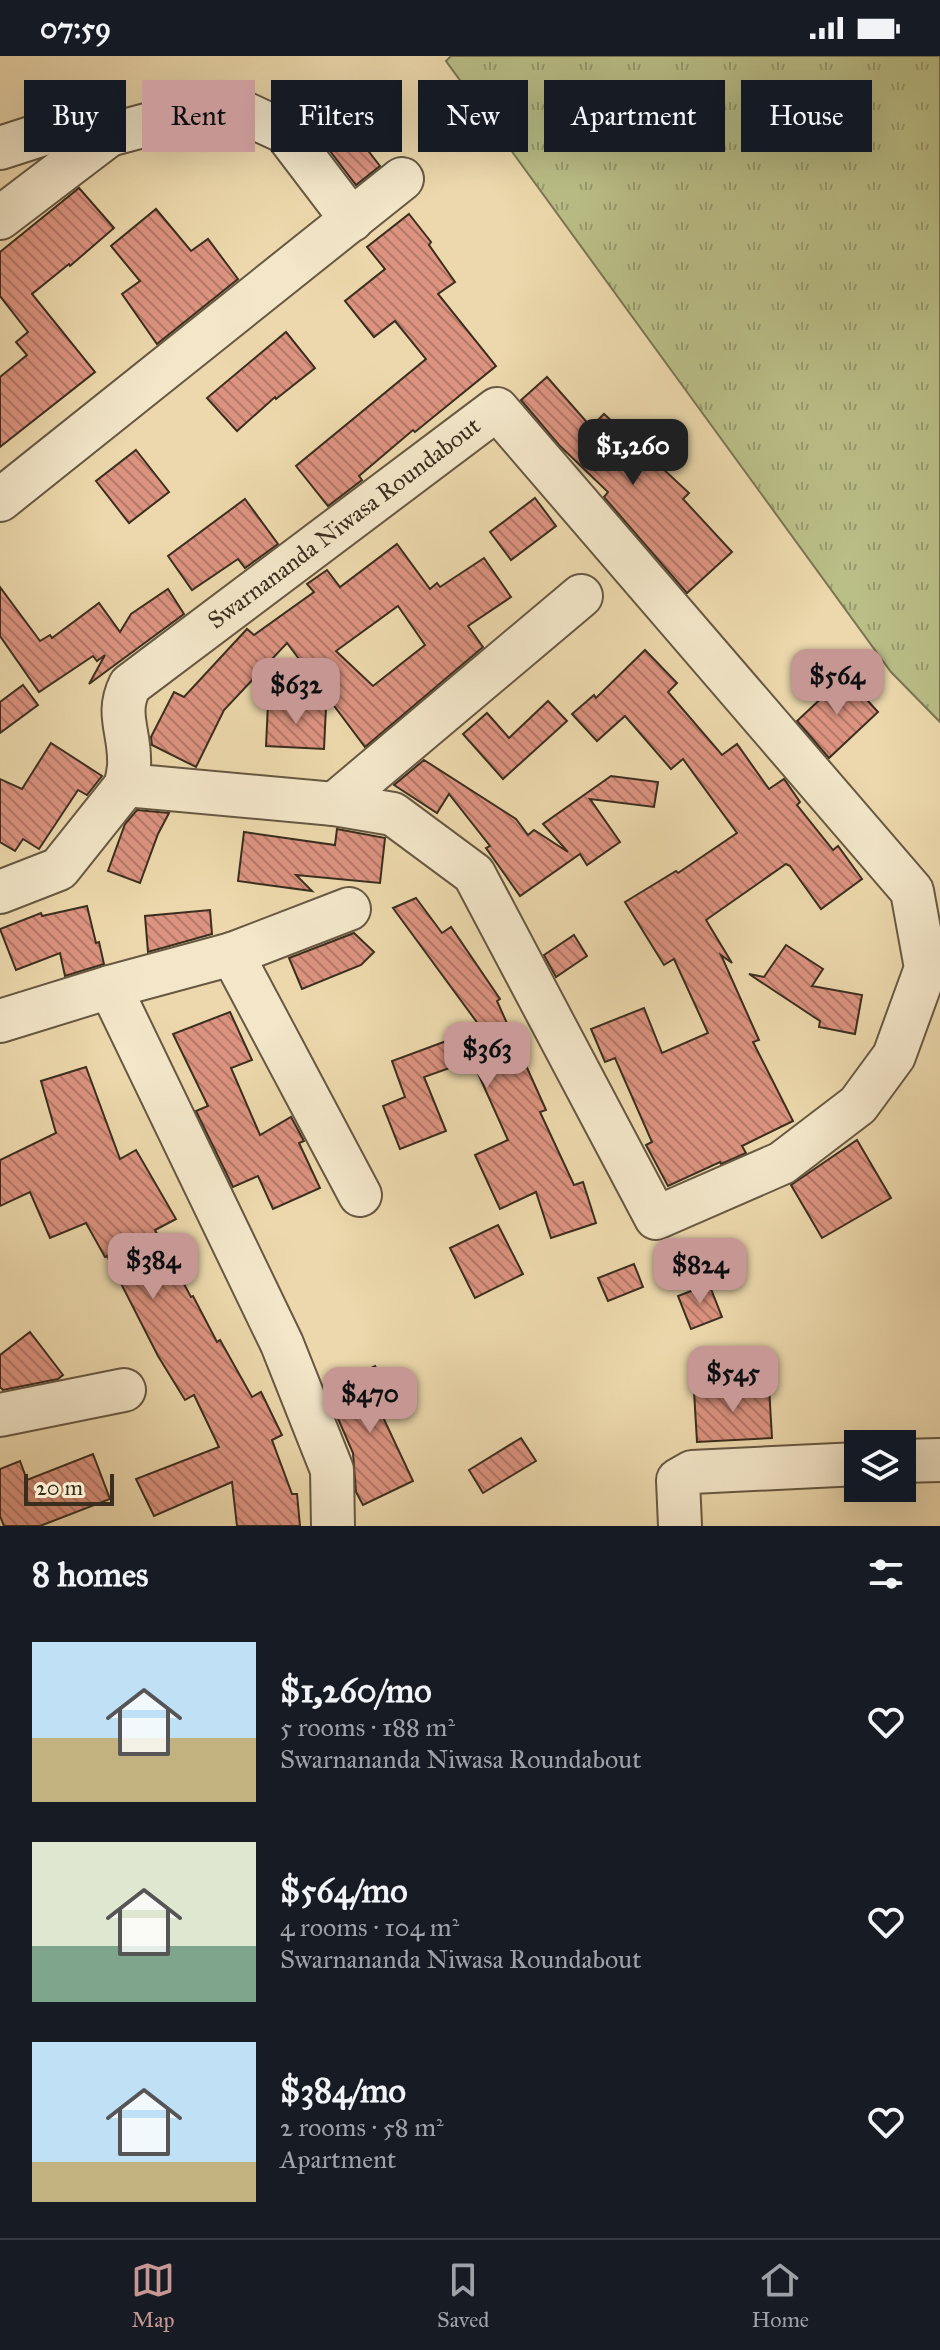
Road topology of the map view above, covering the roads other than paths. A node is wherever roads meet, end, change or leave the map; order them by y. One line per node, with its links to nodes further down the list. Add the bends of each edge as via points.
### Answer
1 (126, 130): 7 (street, via 225,104 285,132)
2 (24, 140): 3 (street)
3 (0, 148)
4 (87, 152): 6 (street)
5 (402, 179): 7 (street)
6 (0, 218)
7 (352, 220): 8 (street)
8 (0, 500)
9 (581, 596): 11 (street)
10 (126, 785): 11 (street, Swarnananda Niwasa Roundabout); 11 (street, Swarnananda Niwasa Roundabout, via 129,760 122,715 130,685 497,409 912,891 926,968 894,1056 858,1105 782,1163 656,1218 474,874 393,814); 12 (street, via 59,869)
11 (334, 804)
12 (4, 885)
13 (349, 909): 14 (street)
14 (232, 954): 15 (street); 17 (street)
15 (110, 987): 16 (street); 23 (street, via 282,1344 332,1470)
16 (0, 1021)
17 (360, 1195)
18 (124, 1390): 19 (street)
19 (0, 1415)
20 (940, 1460): 21 (street)
21 (916, 1461)
22 (844, 1465): 24 (street, via 692,1472 678,1480)
23 (333, 1526)
24 (680, 1526)

